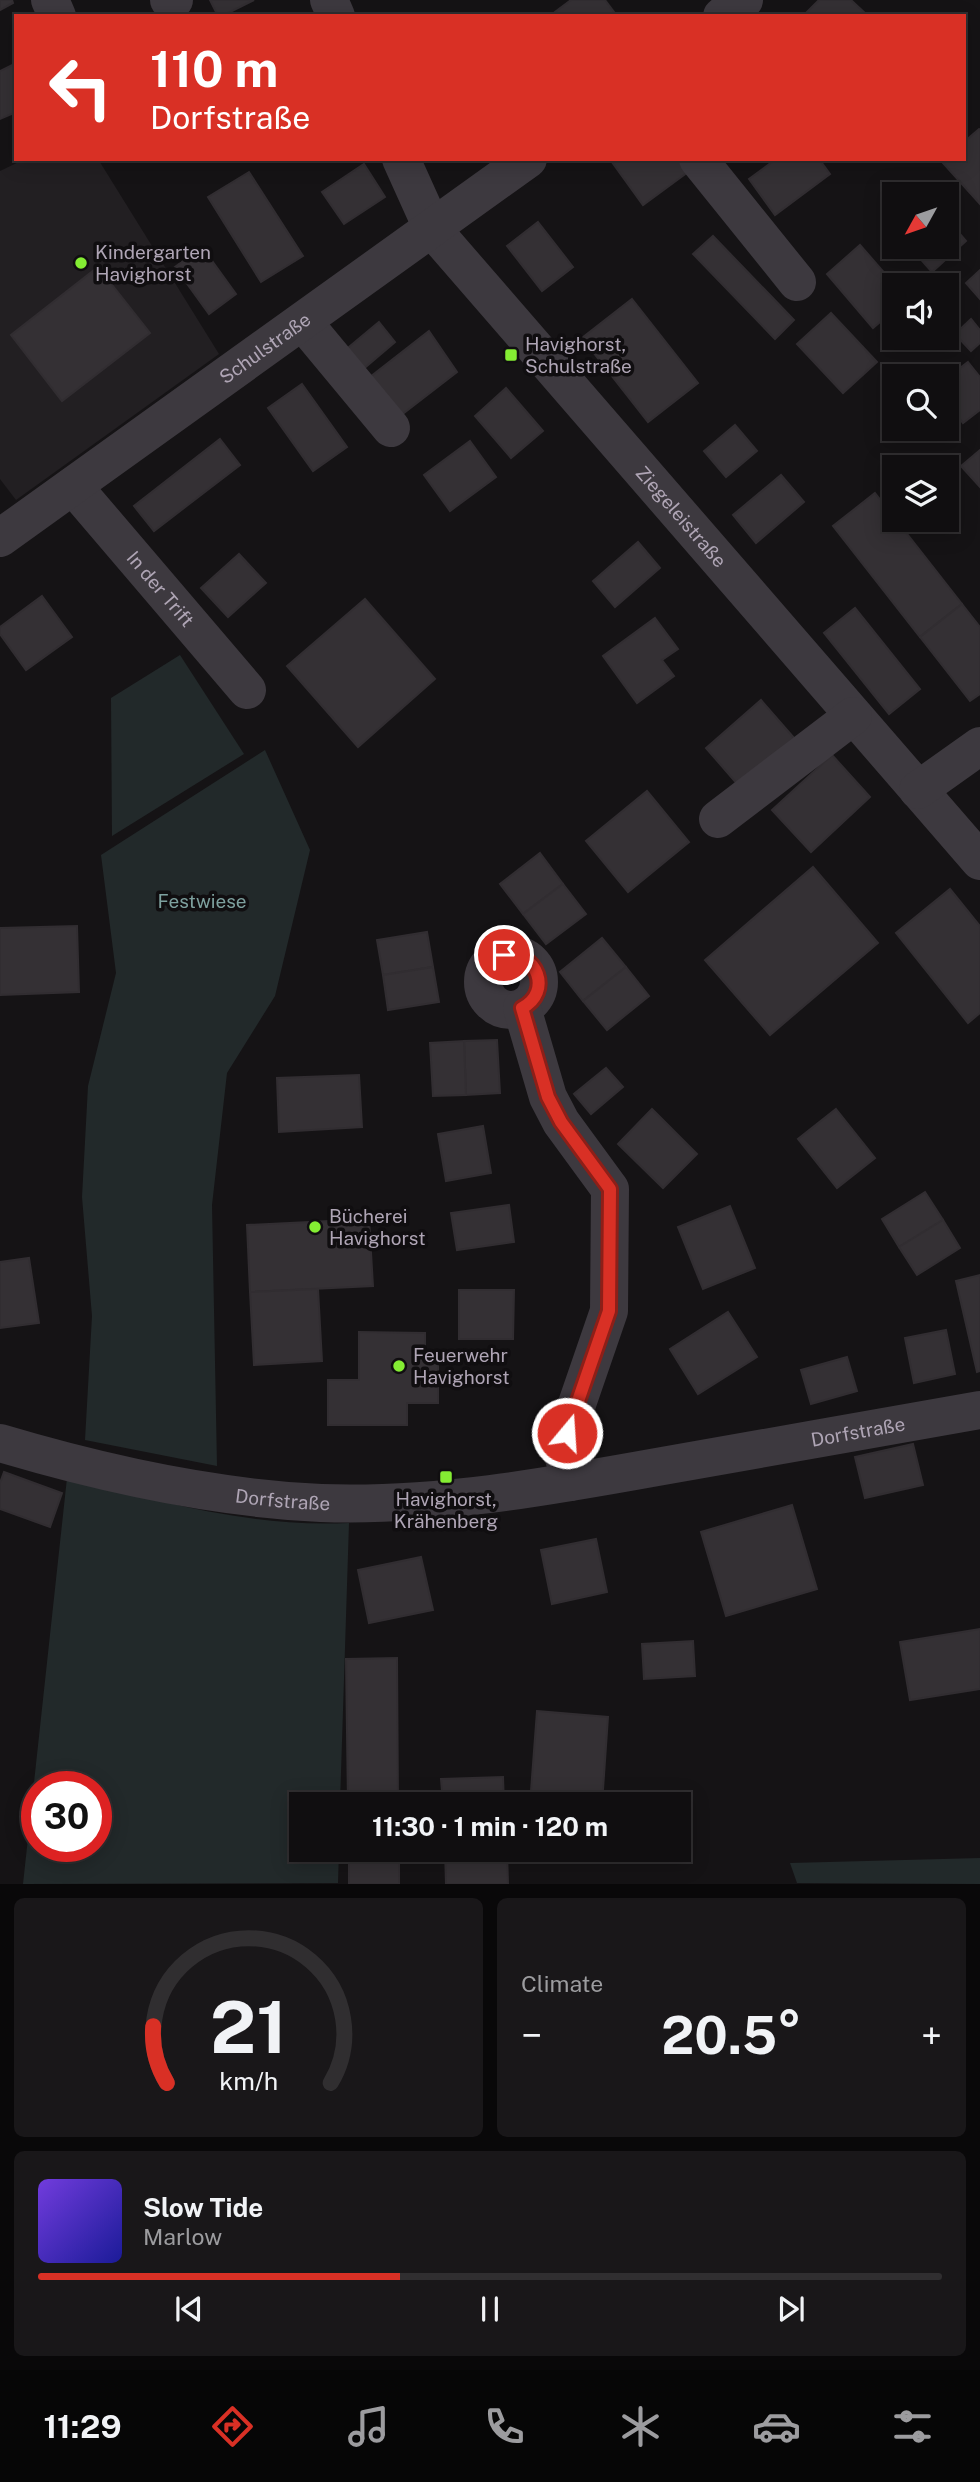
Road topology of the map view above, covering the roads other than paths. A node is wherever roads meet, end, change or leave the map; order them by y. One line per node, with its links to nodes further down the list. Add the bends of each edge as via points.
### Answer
1 (744, 0): 2 (street)
2 (725, 14)
3 (402, 161): 6 (street, Ziegeleistraße)
4 (525, 161): 6 (street, Schulstraße)
5 (700, 161): 7 (street)
6 (433, 230): 8 (street, Schulstraße); 13 (street, Ziegeleistraße)
7 (797, 282)
8 (303, 322): 9 (street); 10 (street, Schulstraße)
9 (391, 428)
10 (73, 486): 11 (street, Schulstraße); 12 (street, In der Trift)
11 (0, 538)
12 (247, 690)
13 (853, 716): 15 (street, Ziegeleistraße); 16 (street)
14 (980, 746): 15 (street)
15 (918, 790): 17 (street, Ziegeleistraße)
16 (718, 819)
17 (980, 861)
18 (522, 1008): 21 (street, via 548,1097 610,1189 609,1311 567,1433 564,1458)
19 (980, 1410): 21 (street, Dorfstraße)
20 (0, 1443): 21 (street, Dorfstraße, via 152,1481 320,1503 447,1499)
21 (570, 1482)

